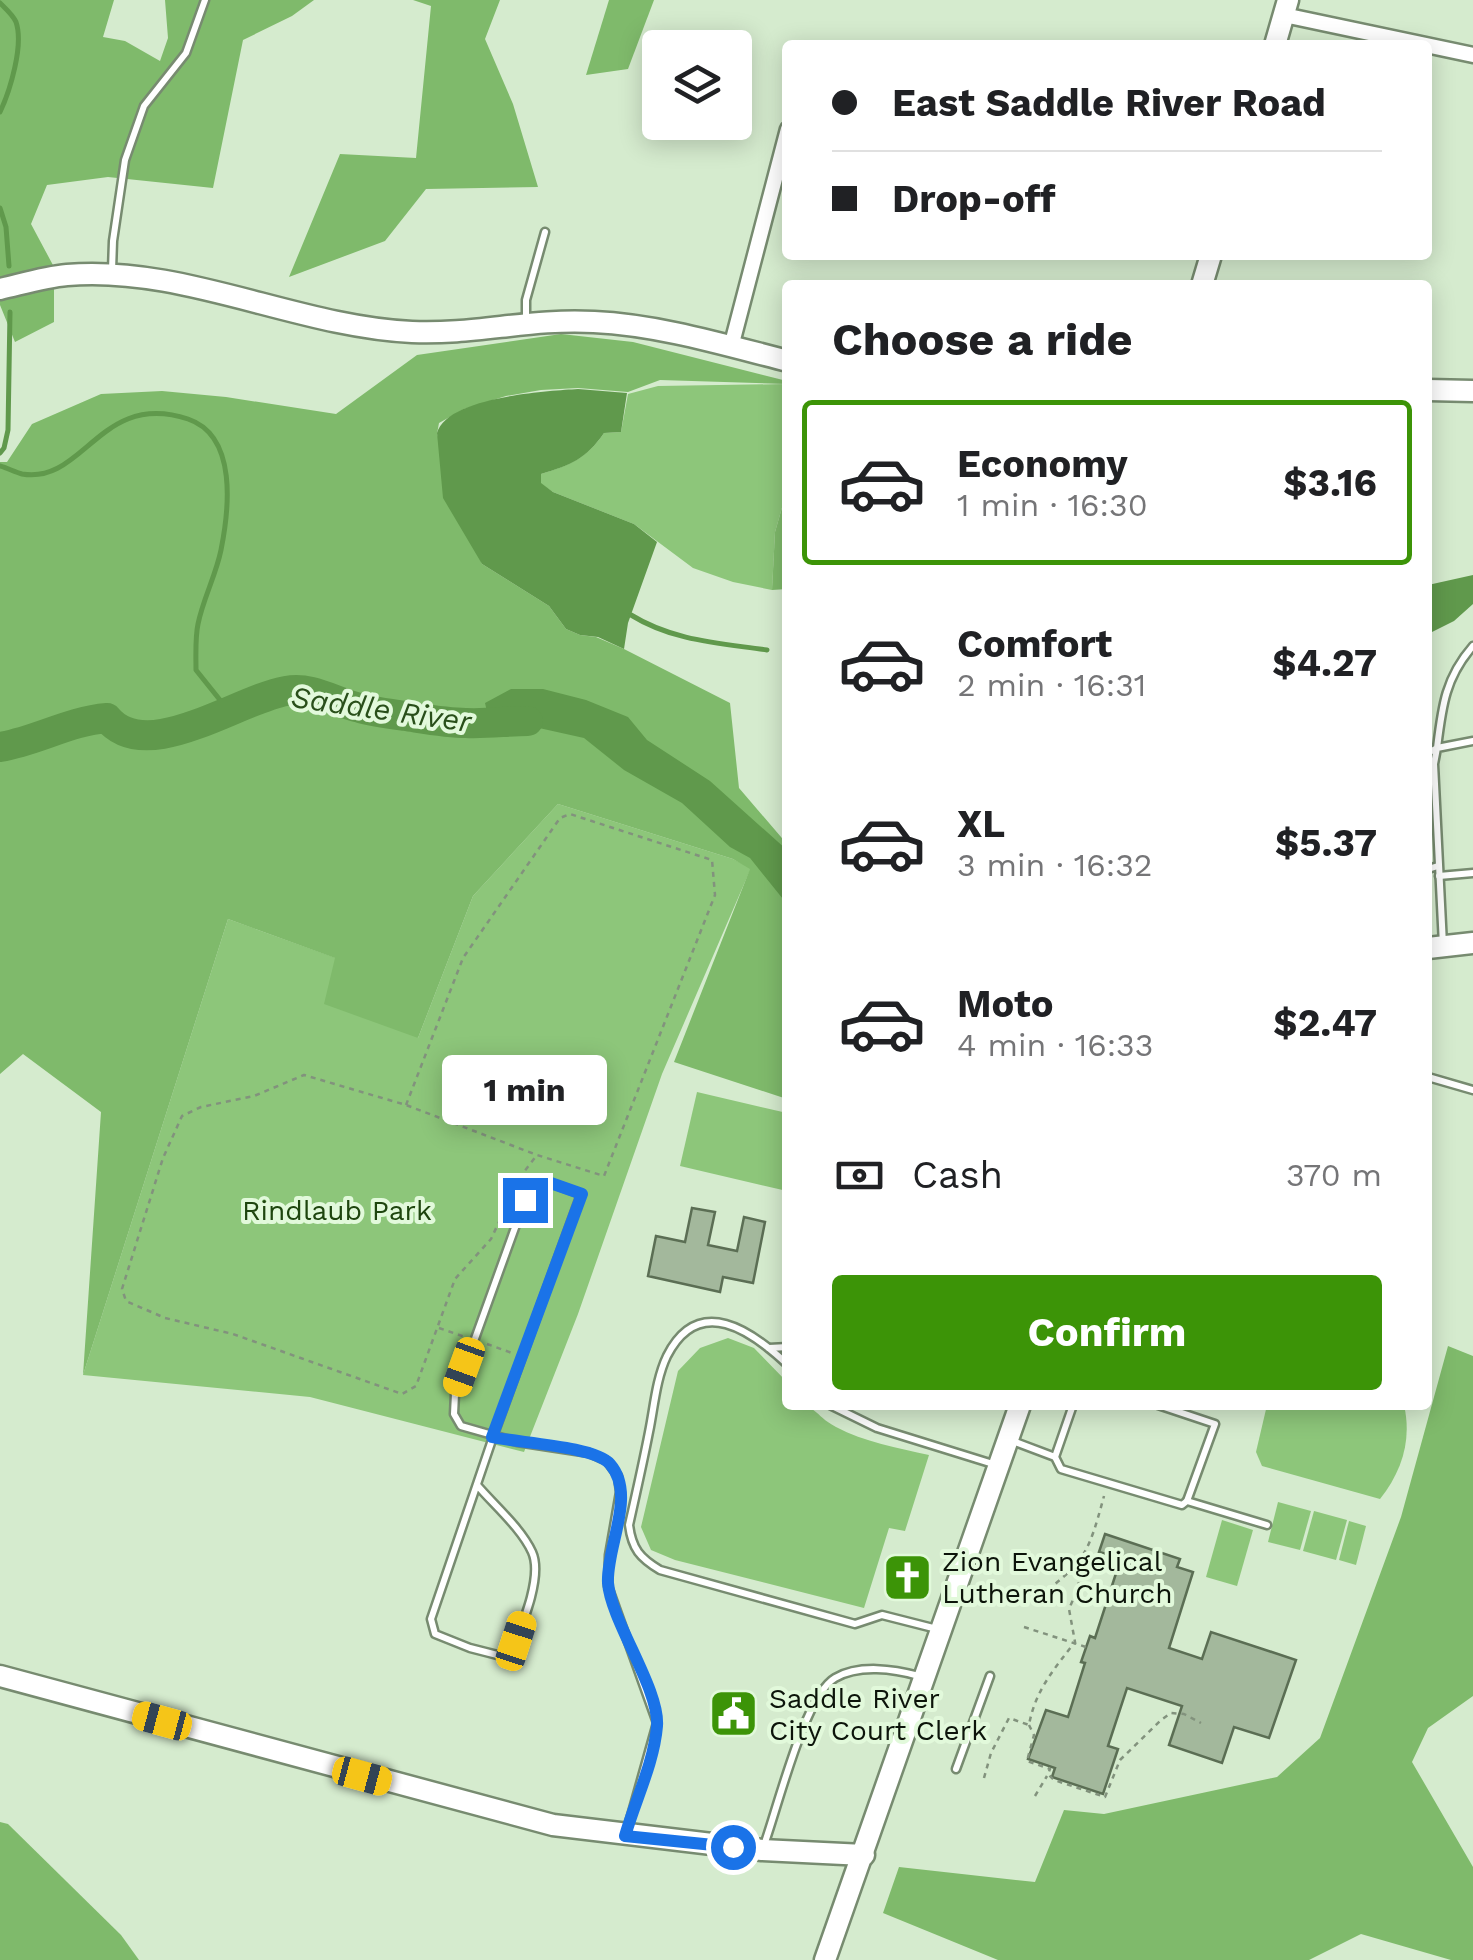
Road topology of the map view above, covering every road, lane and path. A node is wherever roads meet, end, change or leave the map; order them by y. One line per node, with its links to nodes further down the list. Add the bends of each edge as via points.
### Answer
1 (206, 0): 9 (lane, via 186,53 144,106 125,160)
2 (1286, 8): 3 (main road); 4 (street)
3 (1276, 40)
4 (1413, 40)
5 (1432, 45): 6 (street)
6 (1473, 55)
7 (782, 152): 12 (street)
8 (545, 232): 11 (lane)
9 (112, 276): 10 (main road, via 68,275); 11 (main road, via 410,332)
10 (0, 289)
11 (526, 323): 12 (main road, via 628,325)
12 (732, 347): 13 (main road)
13 (782, 360)
14 (1432, 390): 15 (main road)
15 (1473, 391)
16 (1473, 646): 18 (lane, via 1454,668)
17 (1473, 741): 18 (lane)
18 (1437, 748): 19 (lane); 20 (lane)
19 (1432, 750)
20 (1438, 866): 21 (lane); 23 (lane)
21 (1432, 868)
22 (1473, 873): 23 (lane)
23 (1438, 876): 25 (lane)
24 (1473, 943): 25 (main road)
25 (1435, 947)
26 (1432, 1078): 27 (lane)
27 (1473, 1090)
28 (406, 1105): 29 (path); 29 (path, via 463,958 560,818 570,814 712,860 715,895 604,1176); 29 (path, via 304,1075 182,1116 138,1232 122,1290 126,1300 402,1394 416,1386 455,1279 490,1239)
29 (538, 1155): 30 (path)
30 (545, 1181): 38 (lane, via 582,1194); 38 (lane, via 525,1200 454,1394 461,1426)
31 (769, 1348): 32 (lane); 33 (lane); 49 (lane, via 740,1327 718,1322 680,1336 666,1358 629,1524 640,1558 660,1570 855,1624 882,1615)
32 (782, 1348)
33 (782, 1360)
34 (840, 1410): 41 (lane)
35 (1018, 1410): 39 (main road)
36 (1071, 1410): 40 (lane)
37 (1173, 1410): 44 (lane, via 1215,1424)
38 (492, 1437): 42 (lane); 61 (lane, via 589,1453 618,1476 608,1586 658,1723)
39 (1008, 1439): 40 (lane); 41 (main road)
40 (1055, 1457): 43 (lane, via 1060,1469)
41 (999, 1466): 49 (main road)
42 (477, 1484): 42 (lane, via 531,1550 536,1566 508,1658 435,1634 432,1619)
43 (1107, 1484): 44 (lane); 46 (path, via 1090,1546)
44 (1187, 1501): 45 (lane)
45 (1266, 1525)
46 (1077, 1566): 47 (path); 50 (path, via 1079,1586 1069,1609)
47 (1032, 1602)
48 (1024, 1627): 50 (path)
49 (942, 1631): 54 (main road)
50 (1075, 1642): 51 (path); 56 (path, via 1044,1682)
51 (1086, 1648)
52 (0, 1676): 61 (main road, via 498,1812)
53 (990, 1676): 57 (lane)
54 (925, 1677): 62 (lane, via 859,1670 833,1679 804,1727); 63 (main road)
55 (1201, 1723): 58 (path, via 1184,1714 1161,1720 1120,1760 1105,1797)
56 (1030, 1725): 58 (path, via 1027,1761 1050,1769); 59 (path, via 1009,1718)
57 (956, 1769)
58 (1048, 1774): 60 (path)
59 (984, 1778)
60 (1035, 1796)
61 (625, 1836): 62 (main road)
62 (762, 1850): 63 (main road)
63 (864, 1855): 64 (main road)
64 (826, 1960)

